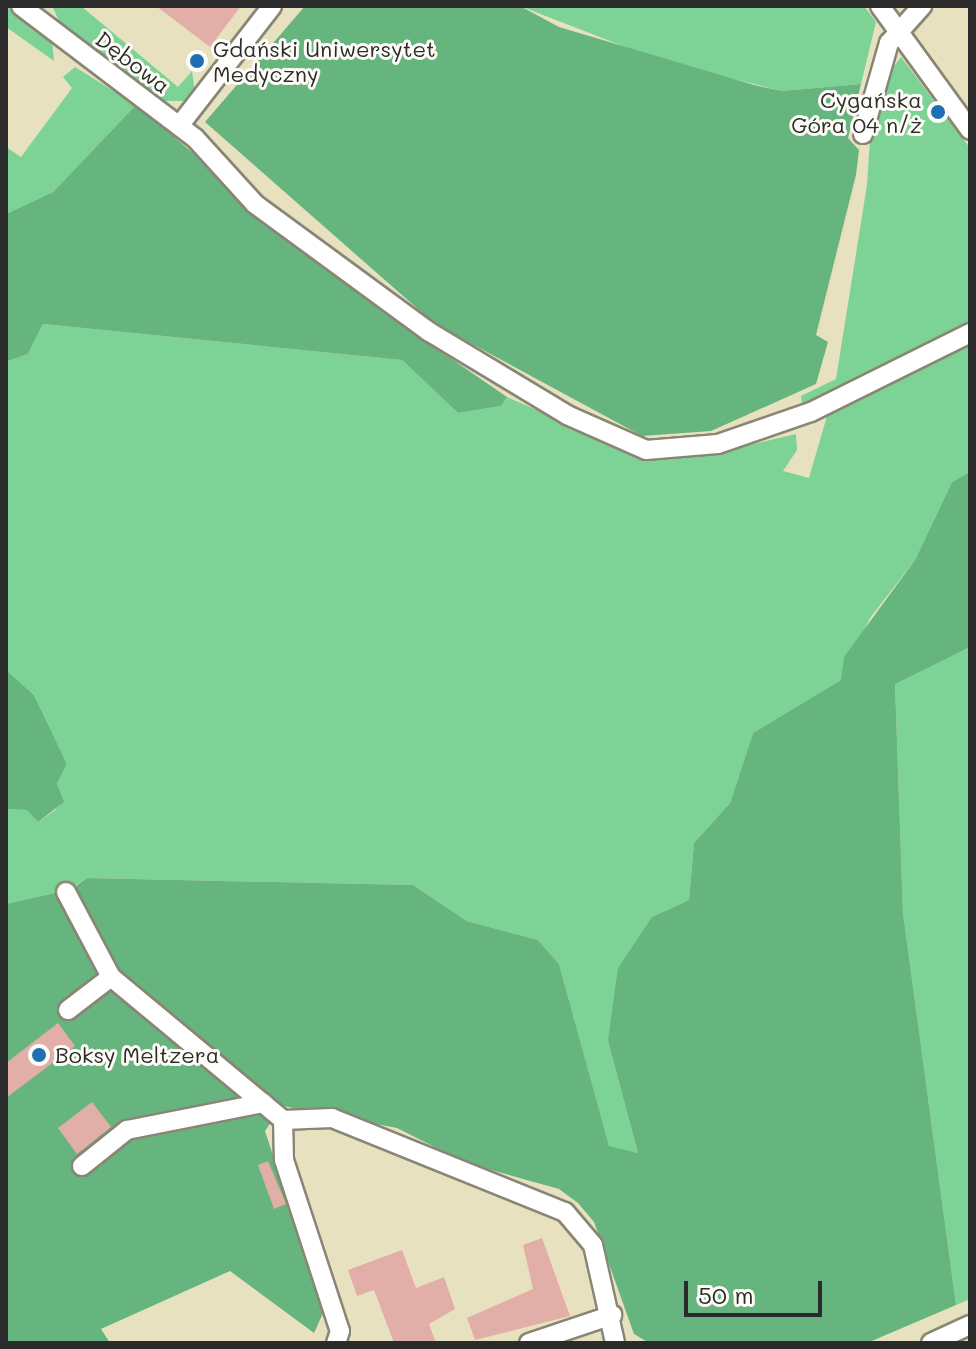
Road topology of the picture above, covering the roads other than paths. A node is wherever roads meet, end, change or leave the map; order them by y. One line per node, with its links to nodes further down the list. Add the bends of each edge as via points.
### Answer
1 (272, 6): 6 (street)
2 (880, 6): 5 (street)
3 (922, 6): 5 (street)
4 (30, 9): 6 (street, Dębowa)
5 (899, 33): 7 (street); 8 (street, via 869,93)
6 (179, 126): 9 (street, Dębowa, via 255,204 428,331 567,415 646,450 718,444 811,412)
7 (970, 130)
8 (863, 134)
9 (970, 333)
10 (66, 892): 11 (street)
11 (111, 977): 12 (street); 13 (street)
12 (68, 1010)
13 (263, 1103): 14 (street); 15 (street, via 127,1130)
14 (283, 1120): 16 (street, via 332,1118 415,1146 470,1178 547,1201 593,1245); 18 (street, via 284,1160 340,1331)
15 (82, 1166)
16 (612, 1315): 19 (street); 20 (street)
17 (970, 1325): 21 (street)
18 (336, 1343)
19 (529, 1343)
20 (615, 1343)
21 (931, 1343)

